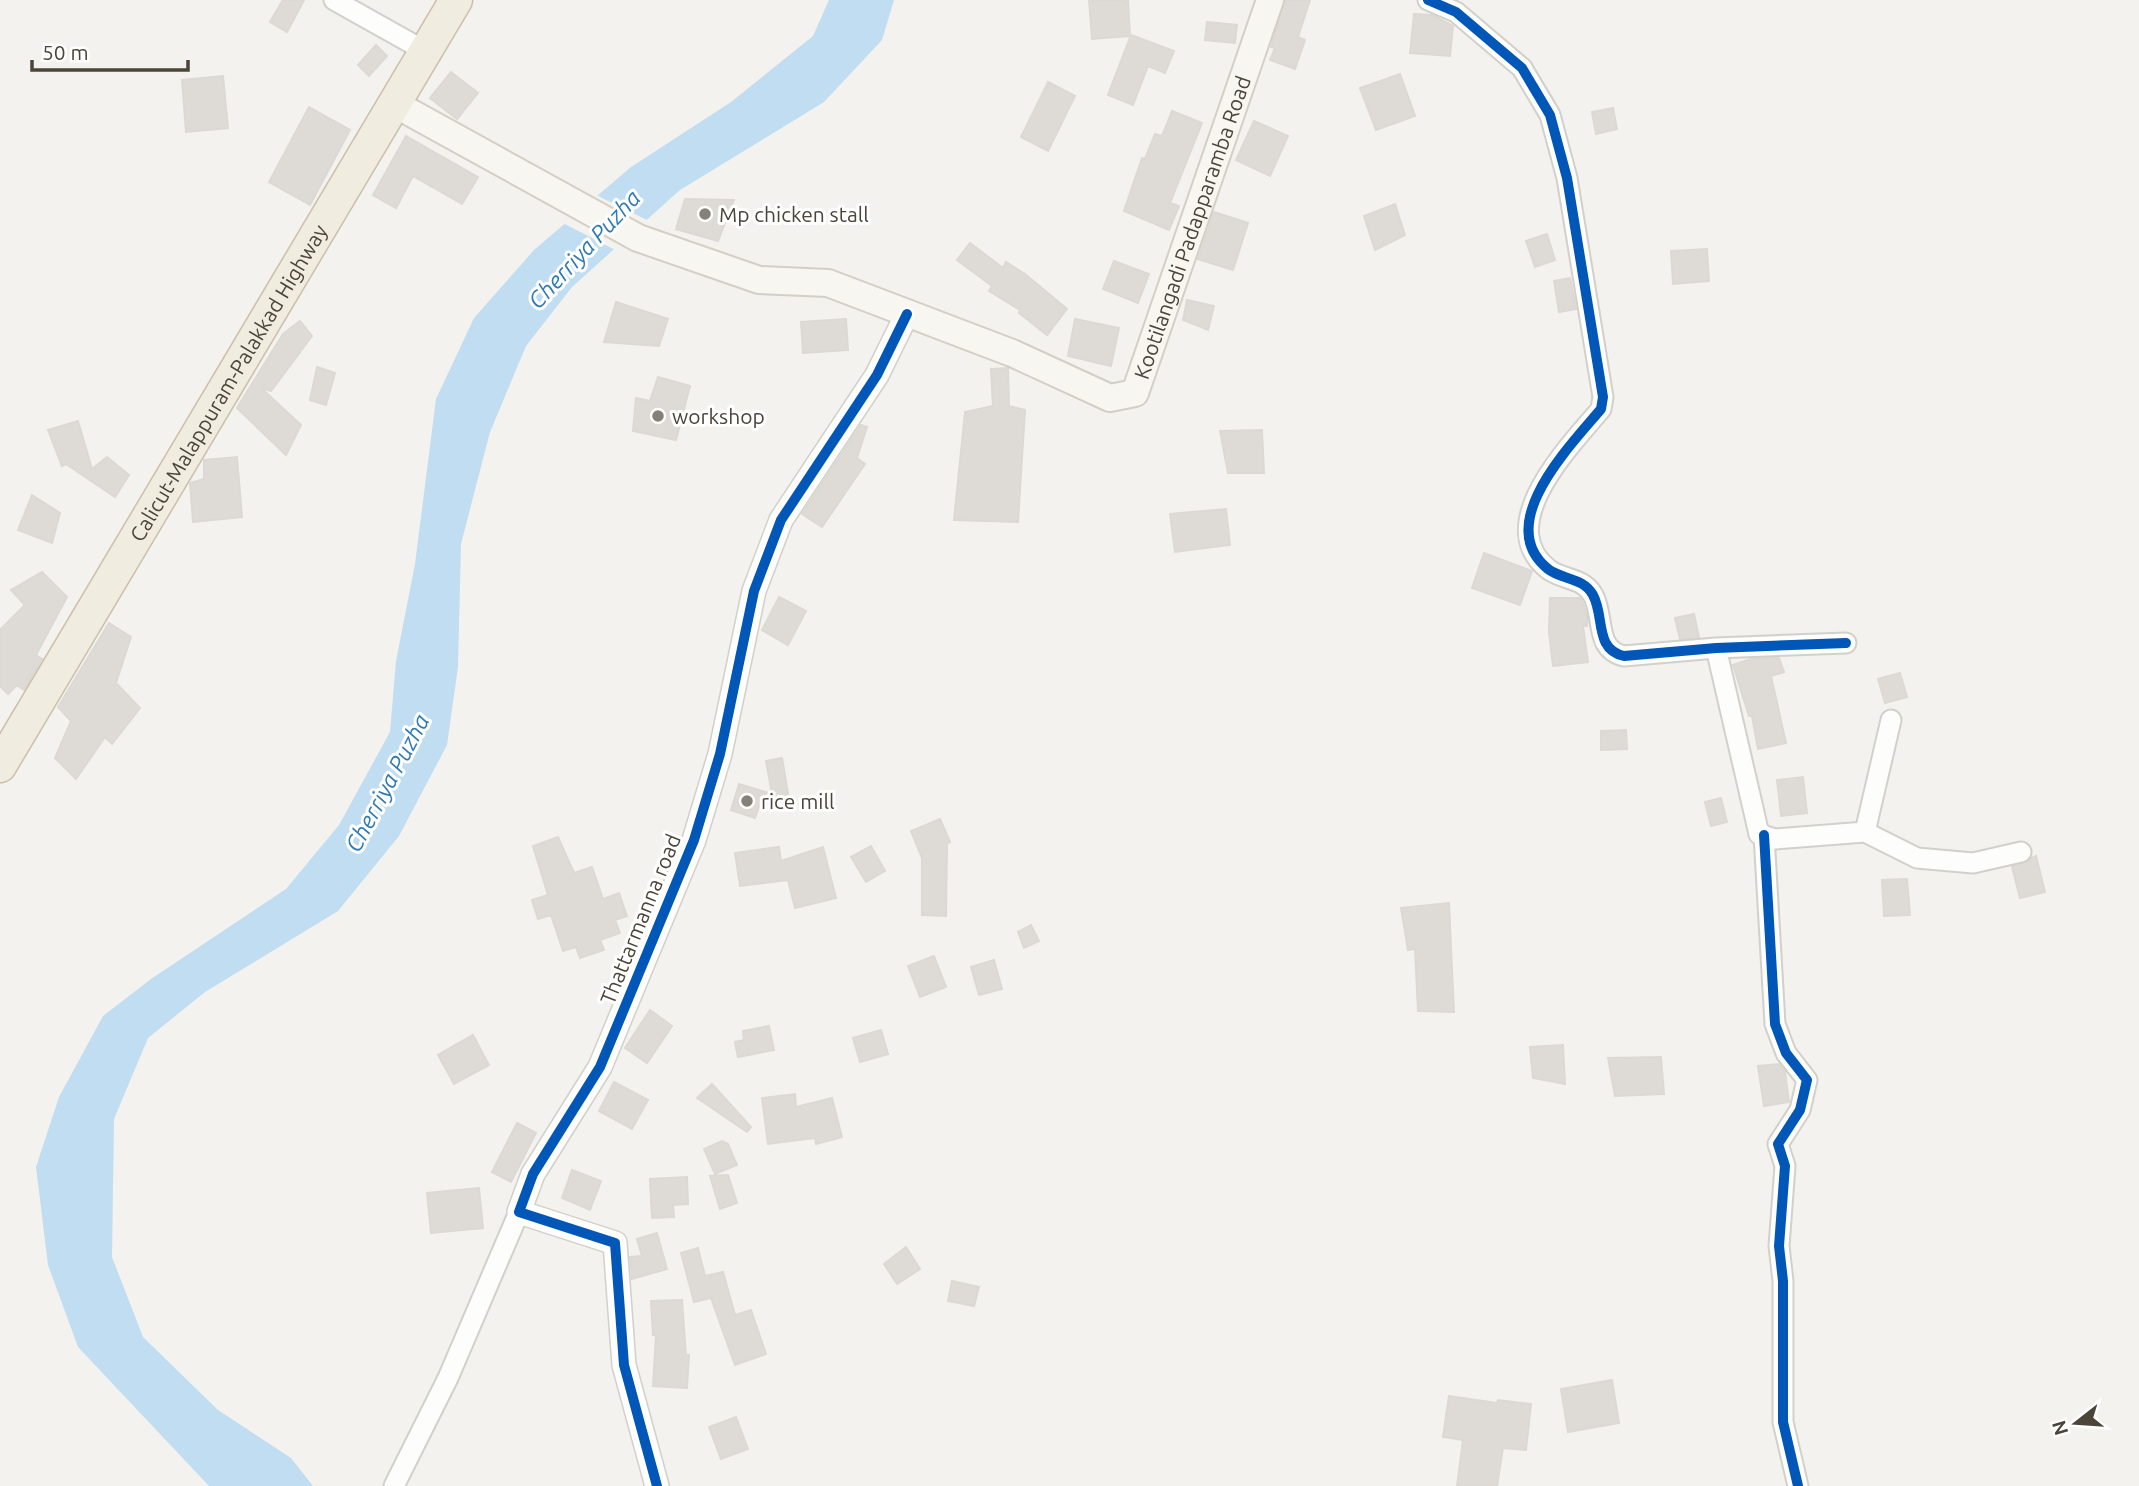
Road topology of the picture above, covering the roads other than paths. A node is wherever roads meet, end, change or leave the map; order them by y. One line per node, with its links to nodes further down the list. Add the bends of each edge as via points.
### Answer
1 (334, 0): 5 (street)
2 (456, 0): 5 (highway, Calicut-Malappuram-Palakkad Highway)
3 (1270, 0): 7 (main road, Kootilangadi Padapparamba Road, via 1135,393 1110,398 1012,353)
4 (1428, 0): 9 (street, via 1456,12 1522,68 1550,115 1567,178 1603,397 1601,410 1550,470 1532,505 1529,540 1549,570 1583,583 1591,591 1604,643 1614,653 1625,656)
5 (425, 51): 6 (highway, Calicut-Malappuram-Palakkad Highway)
6 (395, 103): 7 (main road, Kootilangadi Padapparamba Road, via 638,238 760,280 828,283); 11 (highway, Calicut-Malappuram-Palakkad Highway)
7 (907, 314): 15 (street, Thattarmanna road, via 877,375 781,520 754,591 720,754 694,840 600,1067 533,1174)
8 (1846, 643): 9 (street)
9 (1716, 648): 13 (street, via 1759,834)
10 (1891, 720): 12 (street)
11 (0, 766)
12 (1865, 832): 13 (street, via 1775,839); 14 (street, via 1917,858 1973,863)
13 (1764, 835): 18 (street, via 1775,1024 1786,1052 1807,1080 1800,1110 1778,1144 1786,1166 1779,1246 1783,1422)
14 (2021, 852)
15 (519, 1212): 16 (street); 17 (street, via 615,1243 624,1365)
16 (394, 1486)
17 (657, 1486)
18 (1798, 1486)

